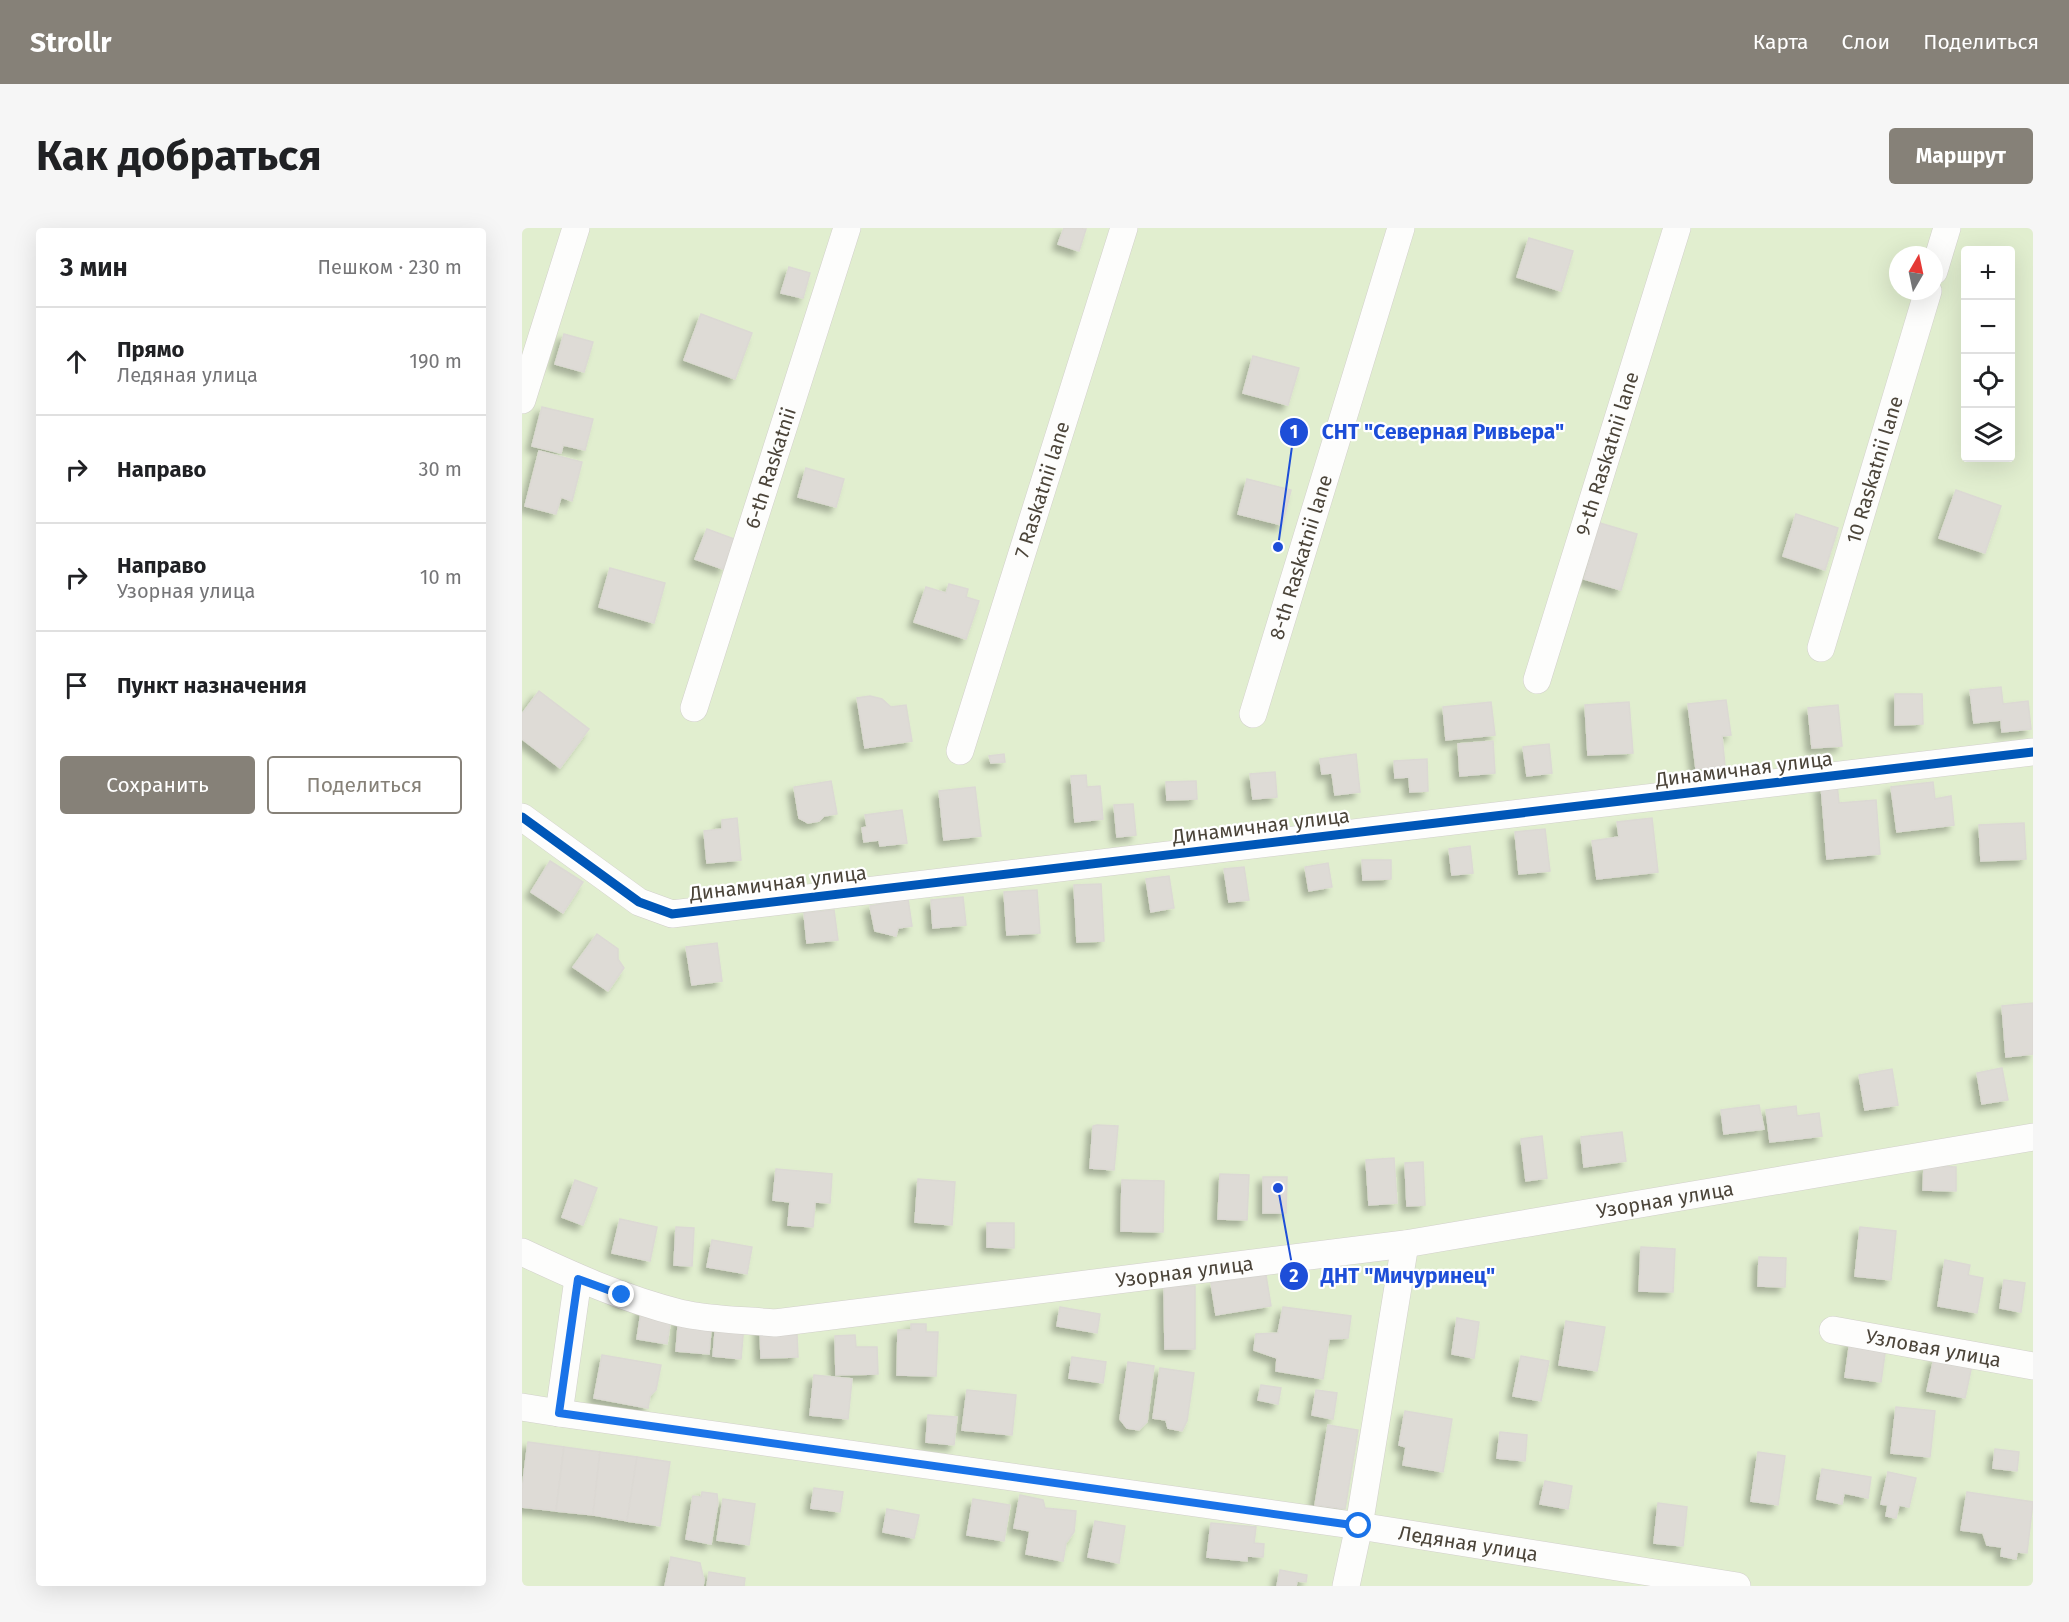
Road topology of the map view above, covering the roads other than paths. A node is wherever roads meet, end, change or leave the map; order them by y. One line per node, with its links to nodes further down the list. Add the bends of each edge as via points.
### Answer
1 (576, 228): 9 (street)
2 (847, 228): 12 (street, 6-th Raskatnii)
3 (1124, 228): 14 (street, 7 Raskatnii lane)
4 (1401, 228): 13 (street, 8-th Raskatnii lane)
5 (1677, 228): 11 (street, 9-th Raskatnii lane)
6 (1947, 228): 7 (street)
7 (1942, 246)
8 (1925, 300): 10 (street, 10 Raskatnii lane)
9 (522, 400)
10 (1821, 648)
11 (1537, 680)
12 (694, 708)
13 (1253, 714)
14 (960, 751)
15 (2033, 752): 16 (street, Динамичная улица, via 672,914 639,902)
16 (522, 817)
17 (2033, 1137): 18 (street, Узорная улица)
18 (1405, 1244): 20 (street, Узорная улица, via 775,1323 682,1313); 25 (street)
19 (522, 1252): 20 (street, Узорная улица)
20 (578, 1279): 24 (street)
21 (1833, 1330): 22 (street, Узловая улица)
22 (2033, 1366)
23 (523, 1410): 24 (street, Ледяная улица)
24 (559, 1413): 25 (street, Ледяная улица)
25 (1359, 1526): 26 (street); 27 (street, Ледяная улица)
26 (1346, 1586)
27 (1737, 1586)

